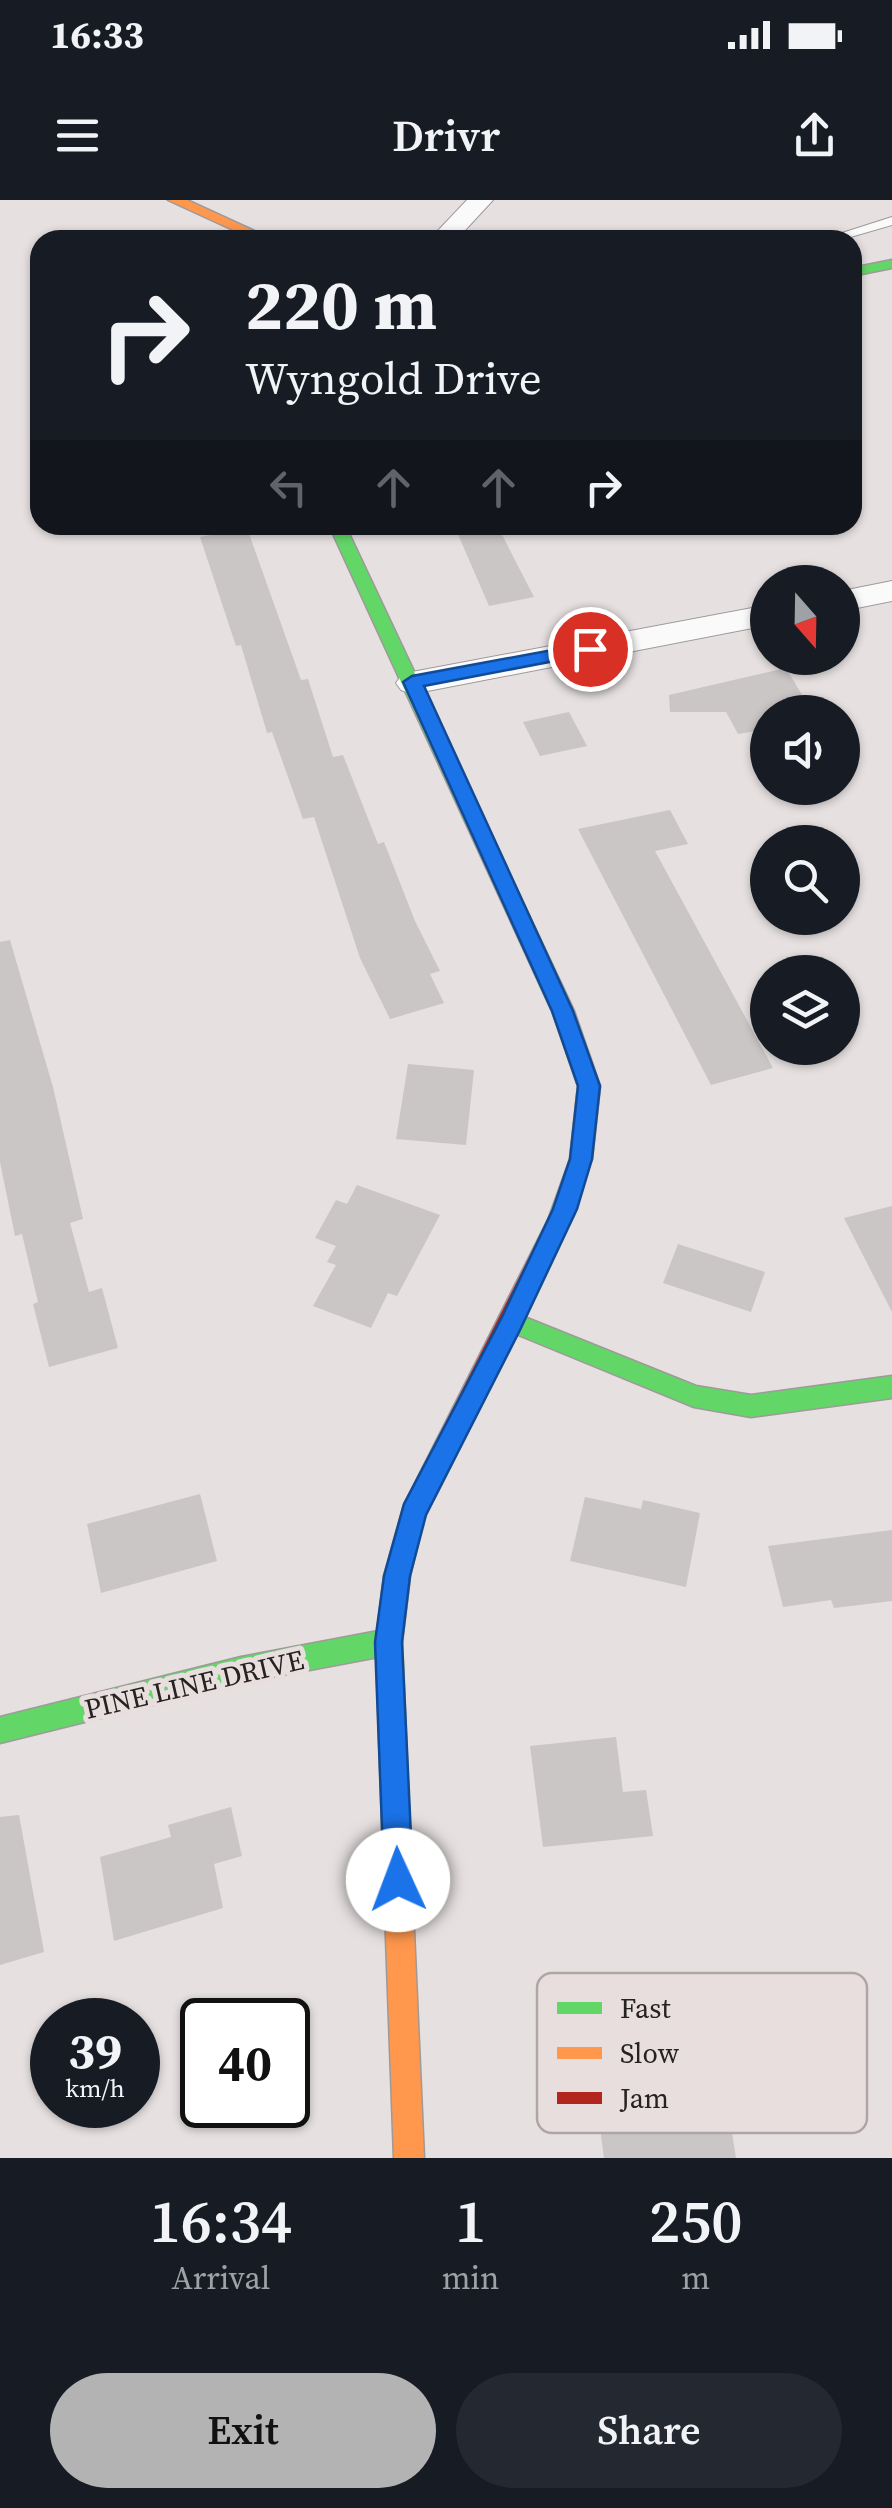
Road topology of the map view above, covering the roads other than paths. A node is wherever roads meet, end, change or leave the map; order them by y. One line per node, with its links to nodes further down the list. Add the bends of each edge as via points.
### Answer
1 (175, 200): 4 (street)
2 (481, 200): 5 (street)
3 (892, 221): 6 (lane)
4 (245, 230)
5 (452, 230)
6 (861, 230)
7 (892, 264): 8 (street)
8 (862, 270)
9 (343, 535): 13 (street)
10 (892, 591): 11 (street)
11 (860, 597)
12 (750, 618): 13 (street)
13 (412, 682): 14 (street, via 562,1011 589,1086 581,1159 565,1209)
14 (512, 1322): 15 (street, via 648,1381 713,1400 752,1406); 16 (street, via 413,1513)
15 (892, 1386)
16 (389, 1642): 17 (street, PINE LINE DRIVE, via 241,1670); 18 (street)
17 (0, 1730)
18 (409, 2158)

